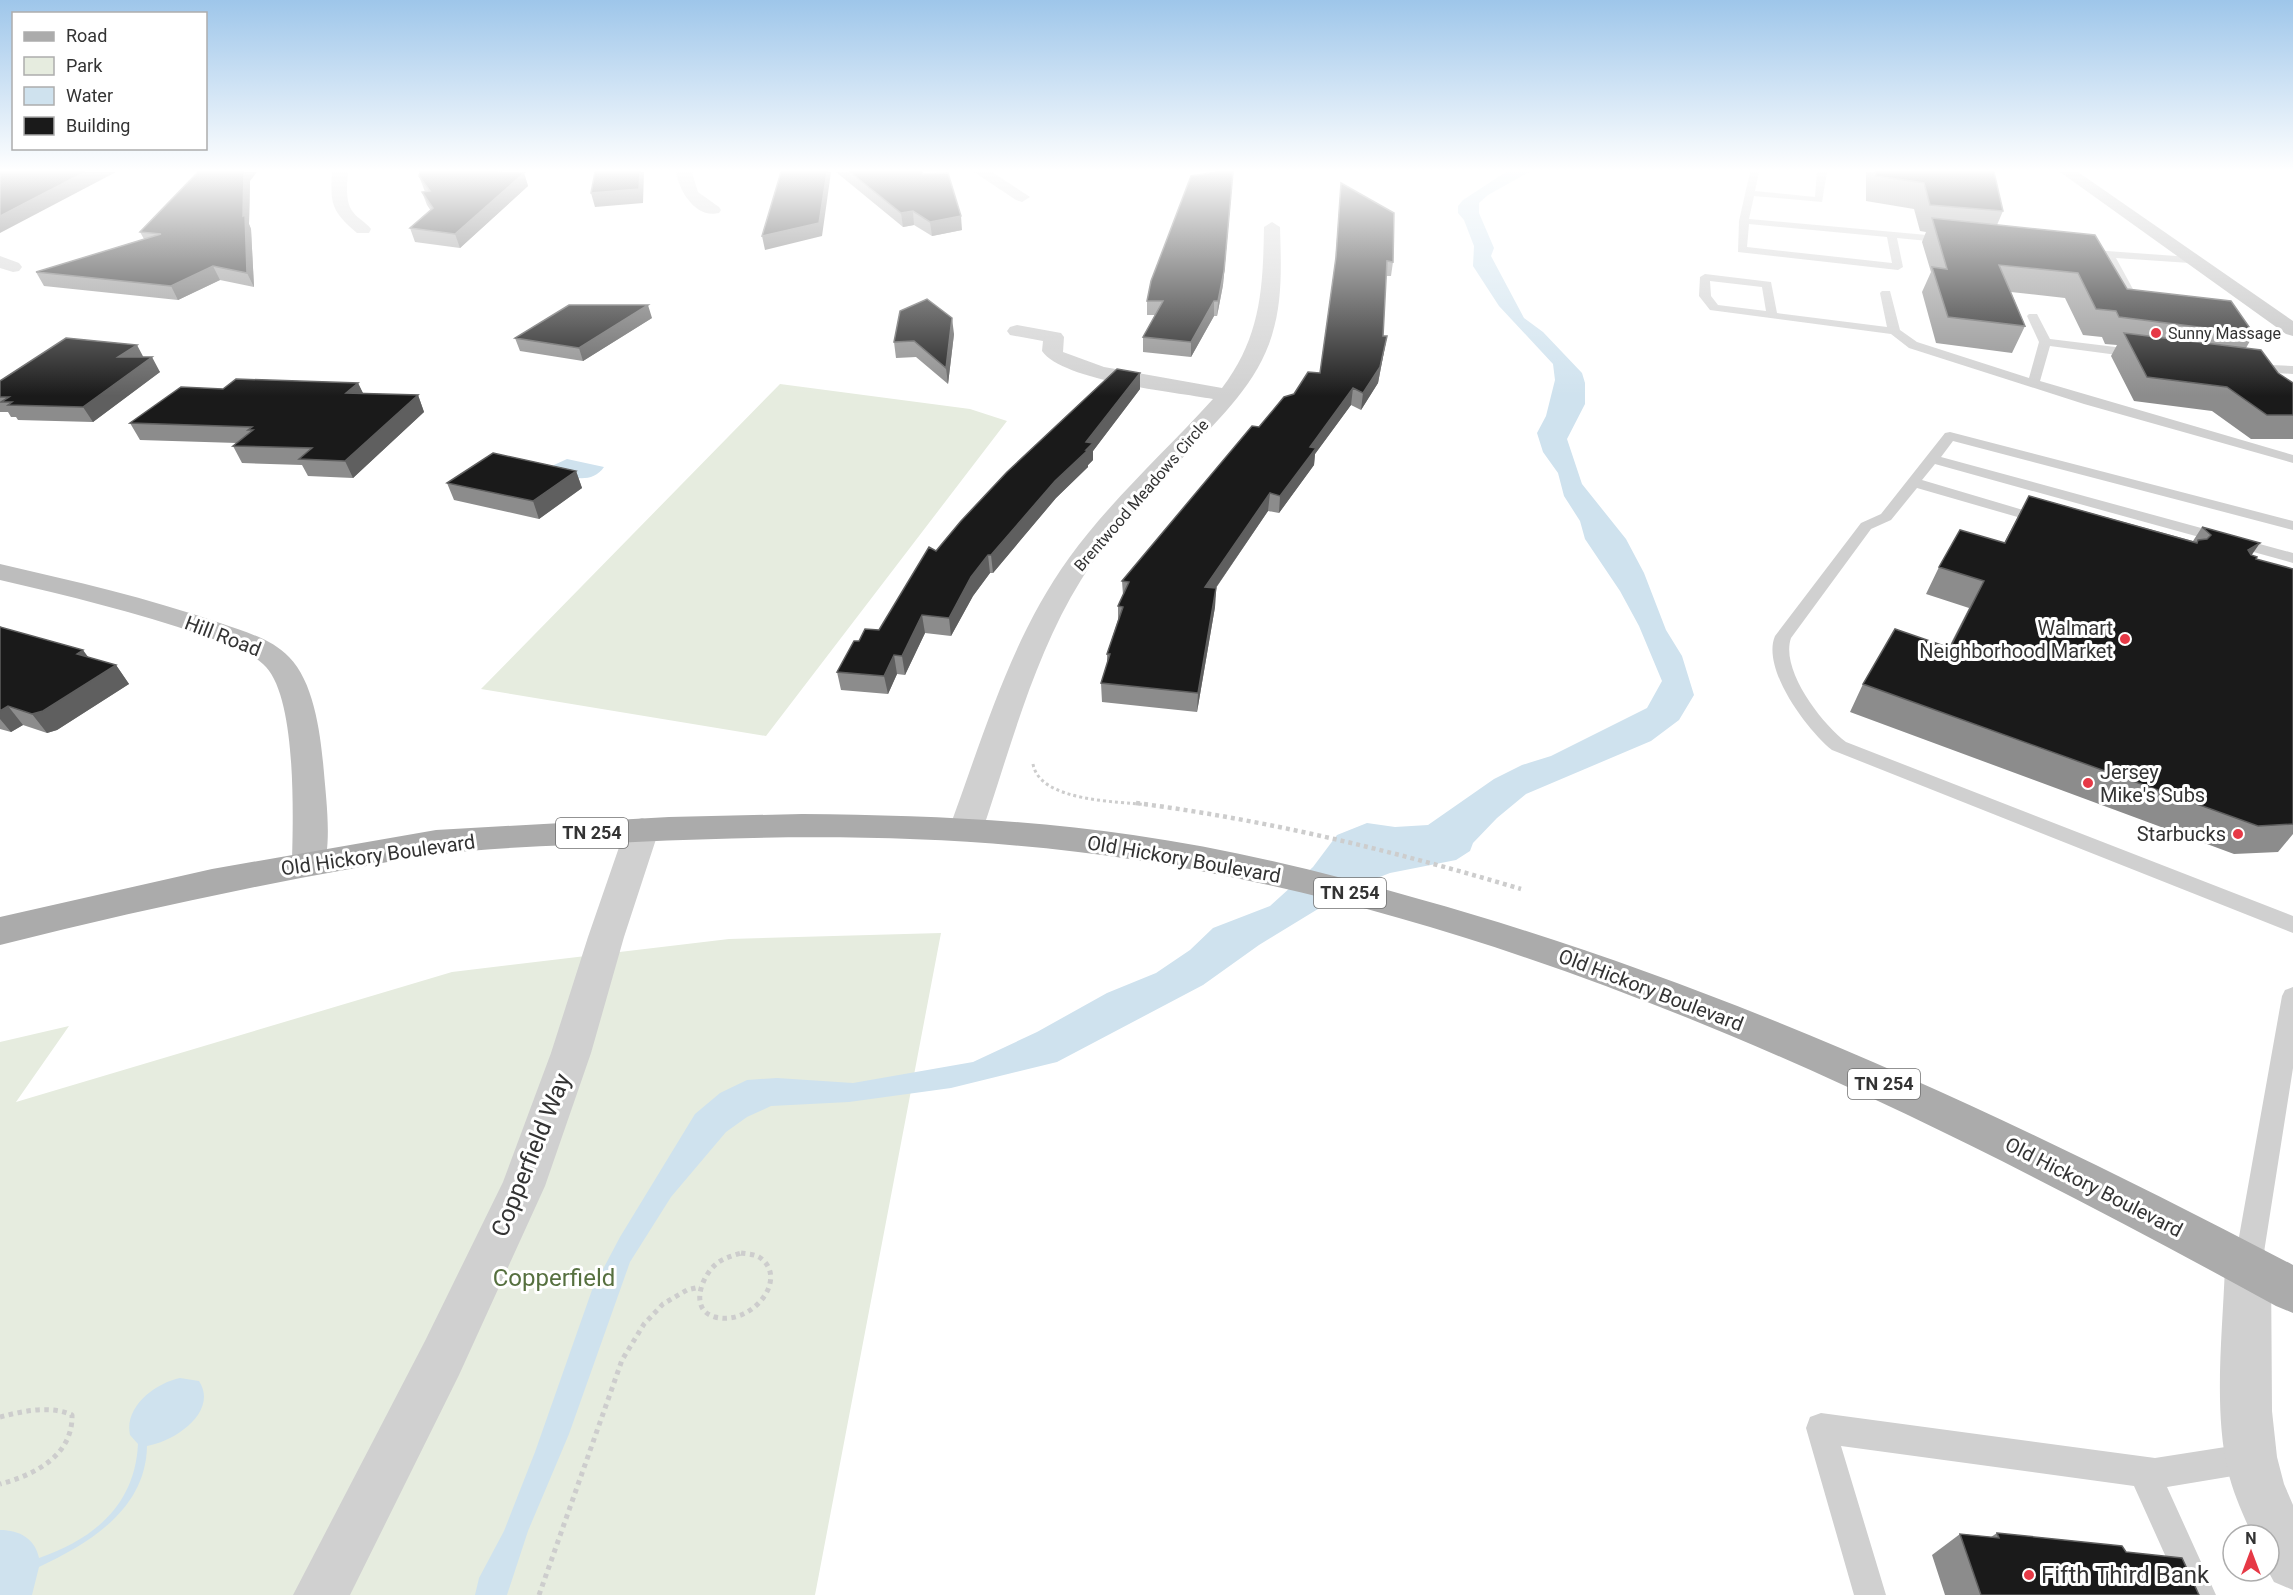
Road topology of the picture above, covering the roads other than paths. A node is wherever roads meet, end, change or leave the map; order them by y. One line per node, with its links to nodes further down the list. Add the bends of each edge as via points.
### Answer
1 (1272, 246): 22 (street, Brentwood Meadows Circle, via 1268,310 1262,336 1247,369)
2 (1742, 246): 3 (lane, via 1742,250 1898,267)
3 (1894, 246)
4 (2171, 246): 7 (street)
5 (2063, 250): 6 (lane)
6 (2109, 254): 7 (lane); 9 (lane)
7 (2190, 260): 12 (street)
8 (1886, 293): 14 (lane)
9 (2134, 302)
10 (1772, 314): 10 (lane, via 1714,308 1705,296 1706,277 1767,284); 14 (lane)
11 (2033, 316): 15 (lane)
12 (2293, 330)
13 (1017, 331): 22 (street, via 1054,337 1052,351 1056,356 1092,371)
14 (1894, 331): 20 (lane, via 1913,345)
15 (2045, 342): 16 (lane); 20 (lane)
16 (2151, 356)
17 (2234, 366): 18 (lane)
18 (2258, 369): 19 (lane); 21 (lane)
19 (2293, 370)
20 (2034, 381): 24 (lane)
21 (2284, 385)
22 (1228, 395): 30 (street, Brentwood Meadows Circle, via 1080,560 1066,583 1039,632)
23 (1932, 459): 25 (lane); 27 (lane, via 1950,436); 28 (lane)
24 (2293, 459)
25 (1913, 482): 26 (lane); 33 (lane, via 1886,517 1866,526 1781,640 1783,664 1825,737 1839,746)
26 (2059, 525)
27 (2293, 526)
28 (2293, 558)
29 (0, 572): 32 (street, Hill Road, via 213,629 256,646 279,663 299,712 306,756)
30 (966, 829): 31 (main road, Old Hickory Boulevard / TN 254, via 867,825); 36 (main road, Old Hickory Boulevard / TN 254, via 1192,857 1333,889 1506,937 1593,966 1814,1053 2024,1151)
31 (642, 830): 32 (main road, Old Hickory Boulevard / TN 254, via 436,842); 41 (street, Copperfield Way, via 571,1053 518,1197 442,1358)
32 (309, 863): 34 (main road, Old Hickory Boulevard / TN 254)
33 (2293, 925)
34 (0, 931)
35 (2293, 996): 36 (lane)
36 (2248, 1265): 37 (main road, Old Hickory Boulevard / TN 254); 38 (street)
37 (2293, 1290)
38 (2251, 1458): 39 (lane); 40 (street, via 2269,1513)
39 (2144, 1472): 42 (lane, via 1821,1428); 43 (lane)
40 (2293, 1563)
41 (321, 1595)
42 (1870, 1595)
43 (2200, 1595)

